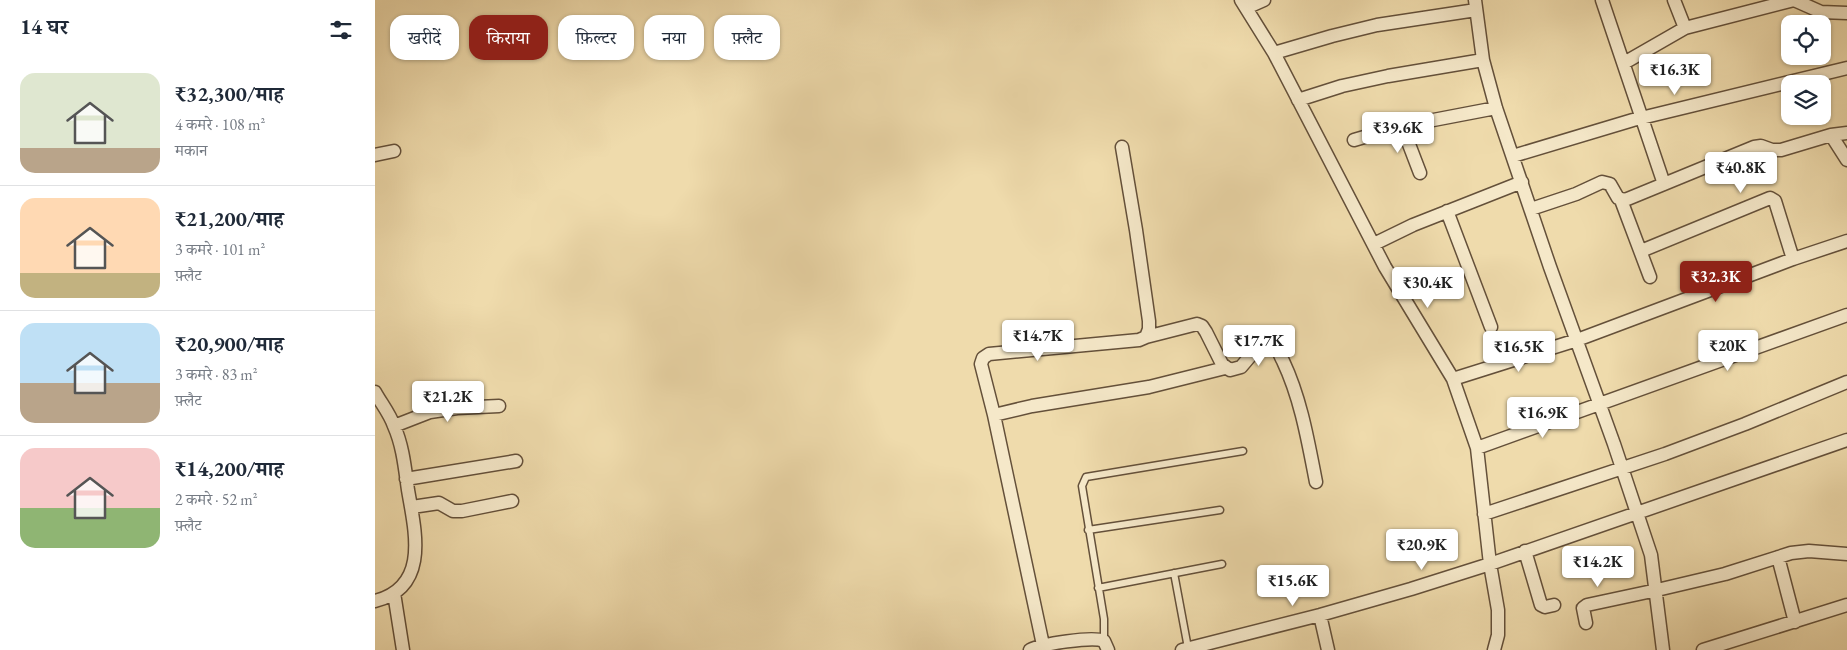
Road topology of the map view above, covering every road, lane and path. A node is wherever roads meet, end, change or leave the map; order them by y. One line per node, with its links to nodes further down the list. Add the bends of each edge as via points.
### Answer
1 (1264, 0): 4 (street)
2 (1602, 0): 10 (street)
3 (1674, 0): 7 (street)
4 (1243, 4): 8 (street)
5 (1476, 5): 8 (street, via 1377,25); 9 (street)
6 (1847, 13): 7 (street, via 1821,12 1794,0)
7 (1685, 28): 10 (street)
8 (1274, 53): 12 (street)
9 (1483, 60): 12 (street, via 1388,76); 13 (street)
10 (1624, 63): 14 (street)
11 (1847, 68): 14 (street)
12 (1298, 100): 31 (street)
13 (1496, 108): 15 (street); 22 (street)
14 (1641, 118): 22 (street); 26 (street)
15 (1402, 126): 18 (street); 24 (street)
16 (1847, 132): 17 (street)
17 (1831, 135): 23 (street); 26 (street, via 1781,150 1754,147)
18 (1354, 140)
19 (1121, 147): 37 (street, via 1149,321)
20 (394, 151): 21 (street)
21 (375, 155)
22 (1513, 156): 25 (street)
23 (1847, 160)
24 (1420, 173)
25 (1522, 182): 28 (street); 29 (street)
26 (1664, 184): 27 (street)
27 (1621, 200): 28 (street, via 1610,184 1602,182); 32 (street)
28 (1531, 209): 38 (street)
29 (1447, 211): 31 (street); 36 (street)
30 (1847, 241): 33 (street)
31 (1374, 244): 40 (street)
32 (1641, 251): 33 (street, via 1770,198 1775,200); 34 (street)
33 (1793, 259): 38 (street)
34 (1650, 277)
35 (1847, 315): 43 (street)
36 (1491, 327)
37 (1146, 337): 39 (street, via 1197,324 1202,326); 45 (street, via 989,354 981,364)
38 (1577, 340): 40 (street); 43 (street)
39 (1225, 368): 45 (street, via 1149,387); 53 (street, via 1241,367 1263,342 1273,344 1297,396)
40 (1453, 379): 48 (street)
41 (1847, 382): 51 (street, via 1745,424)
42 (375, 392): 46 (street)
43 (1599, 404): 48 (street); 51 (street)
44 (499, 406): 46 (street, via 430,412)
45 (994, 415): 75 (street)
46 (394, 426): 52 (street)
47 (1847, 440): 57 (street)
48 (1477, 448): 58 (street)
49 (1243, 451): 59 (lane, via 1086,477 1082,486)
50 (516, 461): 52 (street)
51 (1622, 468): 57 (street); 58 (street)
52 (406, 479): 55 (street)
53 (1316, 482)
54 (512, 501): 55 (street, via 462,512 439,503)
55 (411, 507): 68 (street, via 416,540 415,560 409,577)
56 (1220, 510): 59 (lane)
57 (1638, 513): 60 (street); 67 (street, via 1651,555)
58 (1484, 514): 64 (street)
59 (1088, 530): 66 (lane)
60 (1525, 552): 64 (street); 70 (street, via 1541,605)
61 (1847, 554): 62 (street, via 1809,551)
62 (1778, 557): 67 (street); 73 (street)
63 (1222, 564): 65 (lane)
64 (1490, 564): 72 (street); 81 (street, via 1498,610)
65 (1175, 573): 66 (lane); 77 (lane)
66 (1098, 588): 76 (lane)
67 (1657, 590): 74 (street, via 1587,604 1583,608); 82 (street)
68 (393, 593): 69 (street); 78 (street)
69 (375, 601)
70 (1554, 605)
71 (1846, 609): 73 (street)
72 (1319, 615): 77 (street); 80 (street)
73 (1795, 622): 83 (street)
74 (1586, 623)
75 (1043, 645): 76 (street, via 1095,639); 79 (street)
76 (1106, 646)
77 (1185, 649)
78 (403, 650)
79 (1030, 650)
80 (1328, 650)
81 (1494, 650)
82 (1663, 650)
83 (1703, 650)

